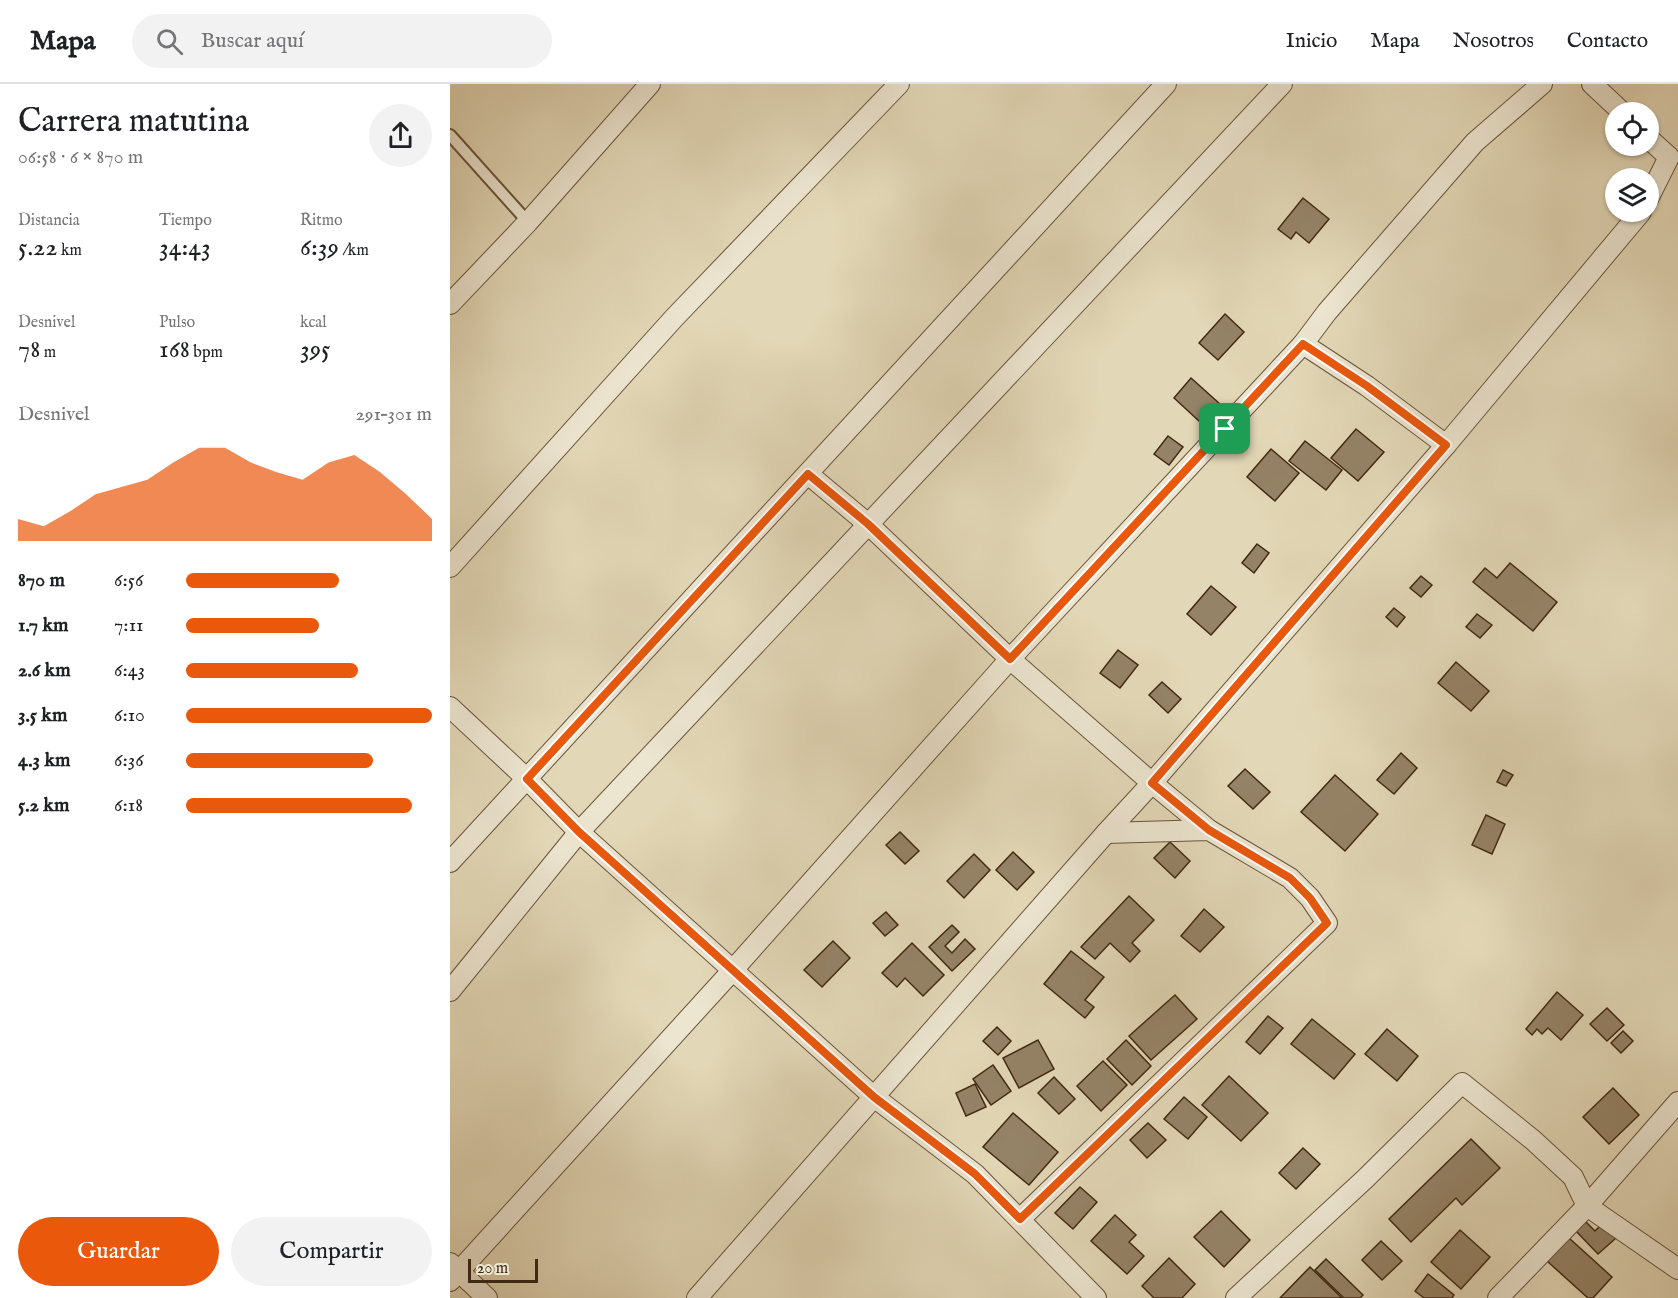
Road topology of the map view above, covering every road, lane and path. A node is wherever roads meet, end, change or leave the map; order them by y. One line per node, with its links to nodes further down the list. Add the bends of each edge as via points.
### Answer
1 (650, 84): 11 (street)
2 (898, 84): 18 (street, via 674,318)
3 (1166, 84): 16 (street)
4 (1282, 84): 17 (street)
5 (1542, 84): 14 (street, via 1475,142)
6 (1592, 84): 7 (street)
7 (1611, 102)
8 (450, 135): 11 (lane)
9 (1659, 148): 10 (street, via 1669,157)
10 (1659, 177)
11 (528, 222): 13 (street)
12 (1633, 222): 15 (street)
13 (450, 304)
14 (1303, 344): 15 (street); 19 (street)
15 (1446, 445): 22 (street)
16 (808, 474): 17 (street); 21 (street)
17 (868, 524): 19 (street); 24 (street)
18 (450, 567)
19 (1010, 659): 22 (street); 27 (street)
20 (450, 707): 21 (street)
21 (527, 779): 24 (street); 26 (street)
22 (1152, 783): 23 (street); 25 (street)
23 (1209, 830): 25 (street); 32 (street, via 1290,878 1327,923)
24 (579, 832): 27 (street); 28 (street)
25 (1106, 833): 29 (street)
26 (450, 862)
27 (732, 971): 29 (street); 34 (street)
28 (450, 991)
29 (874, 1097): 32 (street, via 975,1174); 36 (street)
30 (1678, 1102): 31 (street)
31 (1587, 1206): 33 (street); 38 (street, via 1573,1177 1462,1083); 39 (street)
32 (1020, 1219): 37 (street)
33 (1678, 1269)
34 (453, 1271): 35 (street)
35 (487, 1298)
36 (698, 1298)
37 (1096, 1298)
38 (1236, 1298)
39 (1498, 1298)

